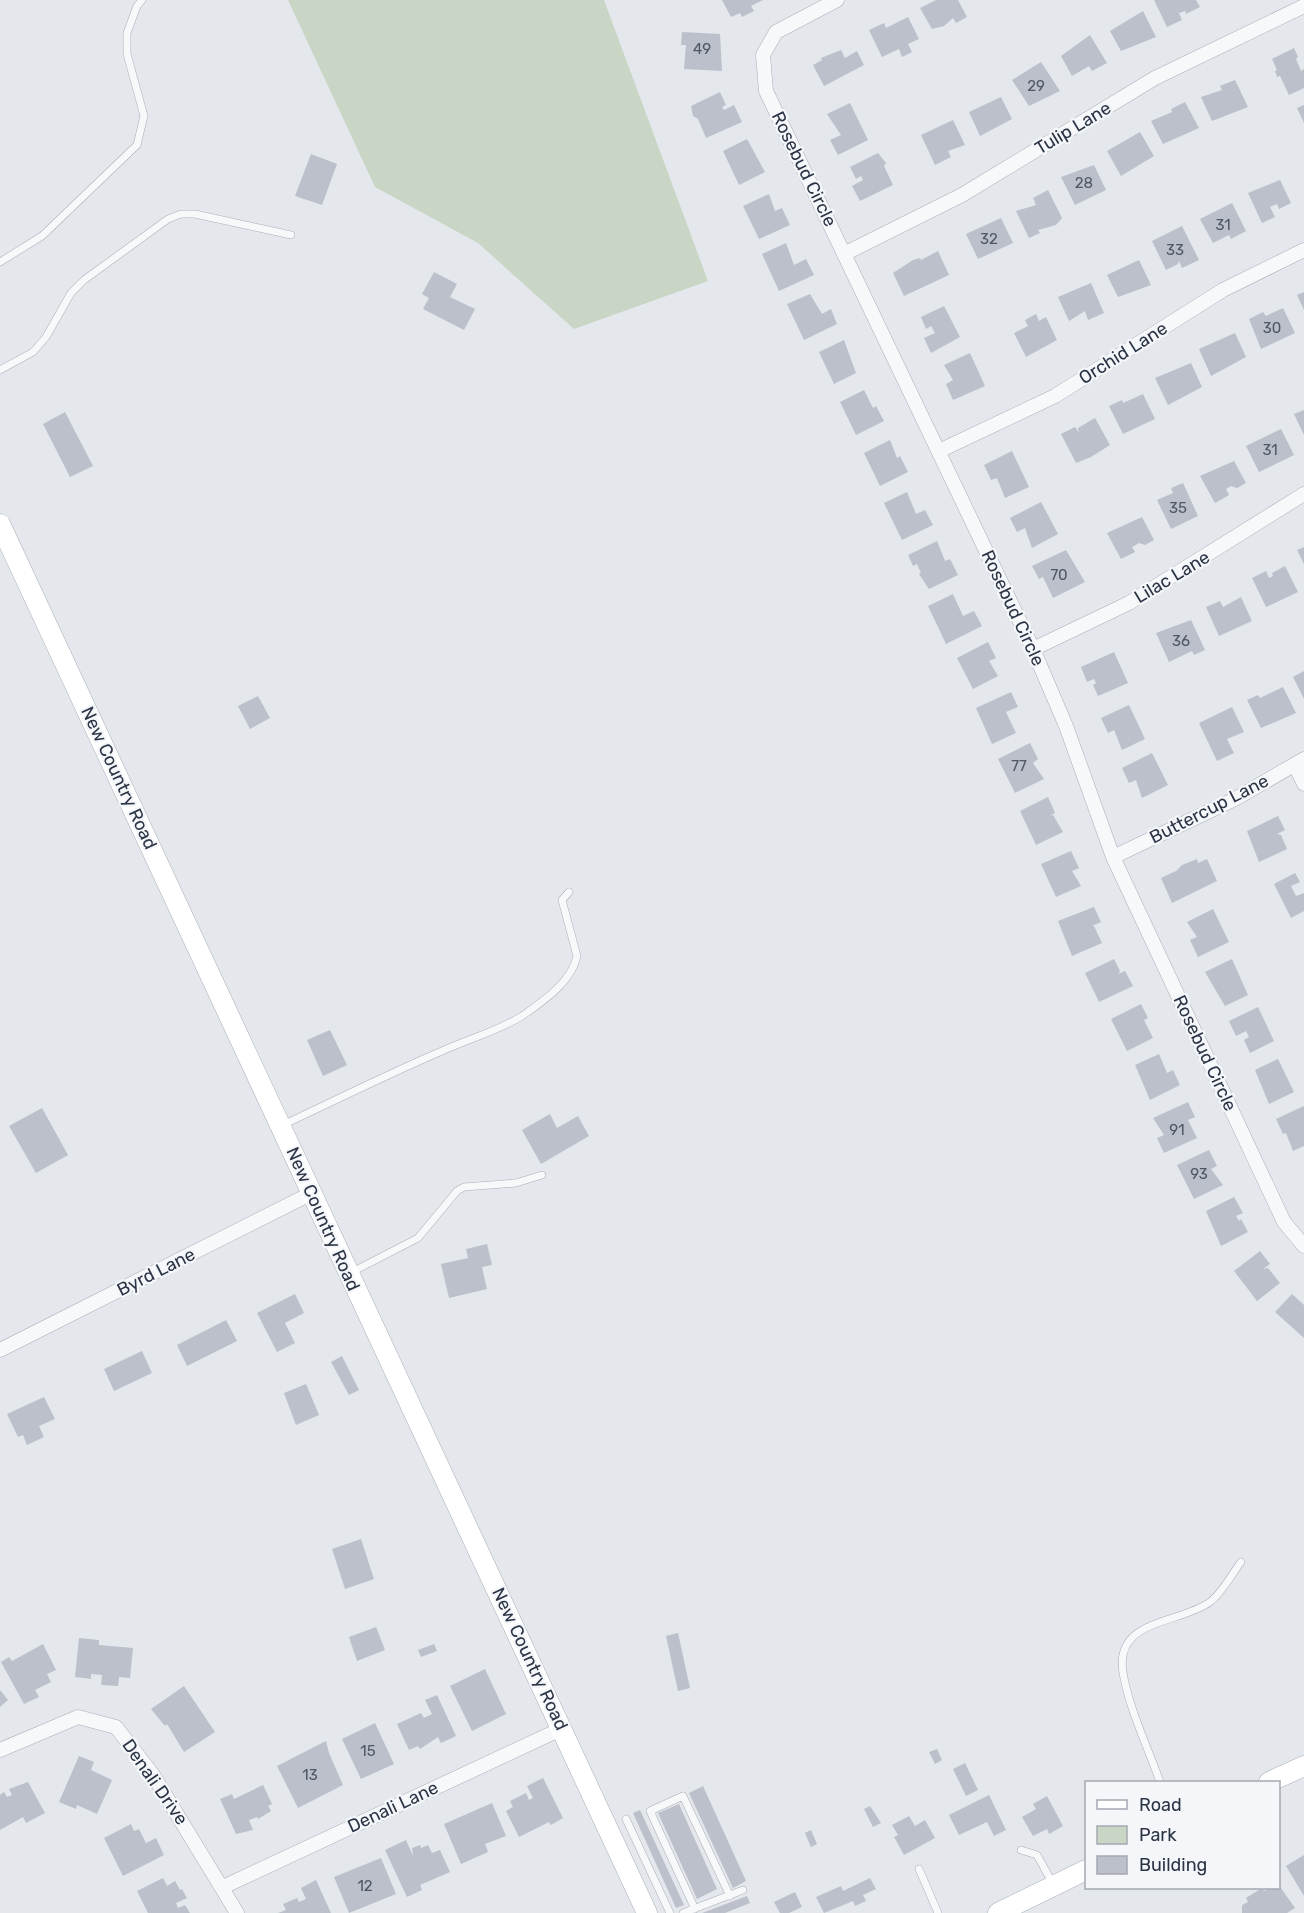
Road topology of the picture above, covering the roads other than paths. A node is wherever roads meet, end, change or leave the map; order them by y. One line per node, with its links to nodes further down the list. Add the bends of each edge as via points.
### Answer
1 (142, 0): 7 (lane, via 127,33 127,54 144,116 137,145 42,236)
2 (837, 0): 6 (street, Rosebud Circle, via 776,32 763,55 766,91)
3 (1304, 6): 6 (street, Tulip Lane, via 1155,78 962,195)
4 (291, 235): 8 (lane, via 195,214 168,219 84,280 71,293 33,352)
5 (1304, 250): 9 (street, Orchid Lane, via 1223,290 1055,396)
6 (844, 254): 9 (street, Rosebud Circle)
7 (0, 262)
8 (0, 370)
9 (939, 451): 12 (street, Rosebud Circle)
10 (1304, 494): 12 (street, Lilac Lane, via 1130,603)
11 (0, 524): 17 (street, New Country Road)
12 (1033, 649): 15 (street, Rosebud Circle, via 1066,726)
13 (1299, 762): 14 (street); 15 (street, Buttercup Lane, via 1235,799)
14 (1304, 784)
15 (1113, 857): 20 (street, Rosebud Circle, via 1284,1222)
16 (569, 891): 17 (lane, via 562,900 563,909 577,956 560,985 539,1003 520,1017)
17 (281, 1126): 19 (street, New Country Road)
18 (543, 1175): 21 (lane, via 516,1183 464,1187 418,1238)
19 (312, 1193): 21 (street, New Country Road); 22 (street, Byrd Lane)
20 (1304, 1246)
21 (348, 1274): 24 (street, New Country Road)
22 (0, 1350)
23 (1241, 1562): 27 (lane, via 1212,1601 1152,1624 1132,1636 1124,1652 1123,1676)
24 (563, 1728): 34 (street, Denali Lane); 39 (street, New Country Road)
25 (0, 1750): 34 (street, Denali Drive, via 78,1717 116,1726 153,1775)
26 (1304, 1766): 28 (street)
27 (1160, 1781)
28 (1271, 1781)
29 (626, 1819): 40 (lane)
30 (1022, 1850): 33 (lane, via 1037,1855)
31 (919, 1869): 42 (lane)
32 (1085, 1870): 33 (street)
33 (1054, 1886): 43 (street)
34 (223, 1887): 38 (street, Denali Drive)
35 (744, 1890): 36 (lane)
36 (729, 1896): 37 (lane); 37 (lane, via 683,1796 650,1811)
37 (695, 1909): 41 (lane)
38 (237, 1913)
39 (647, 1913)
40 (670, 1913)
41 (683, 1913)
42 (938, 1913)
43 (998, 1913)

